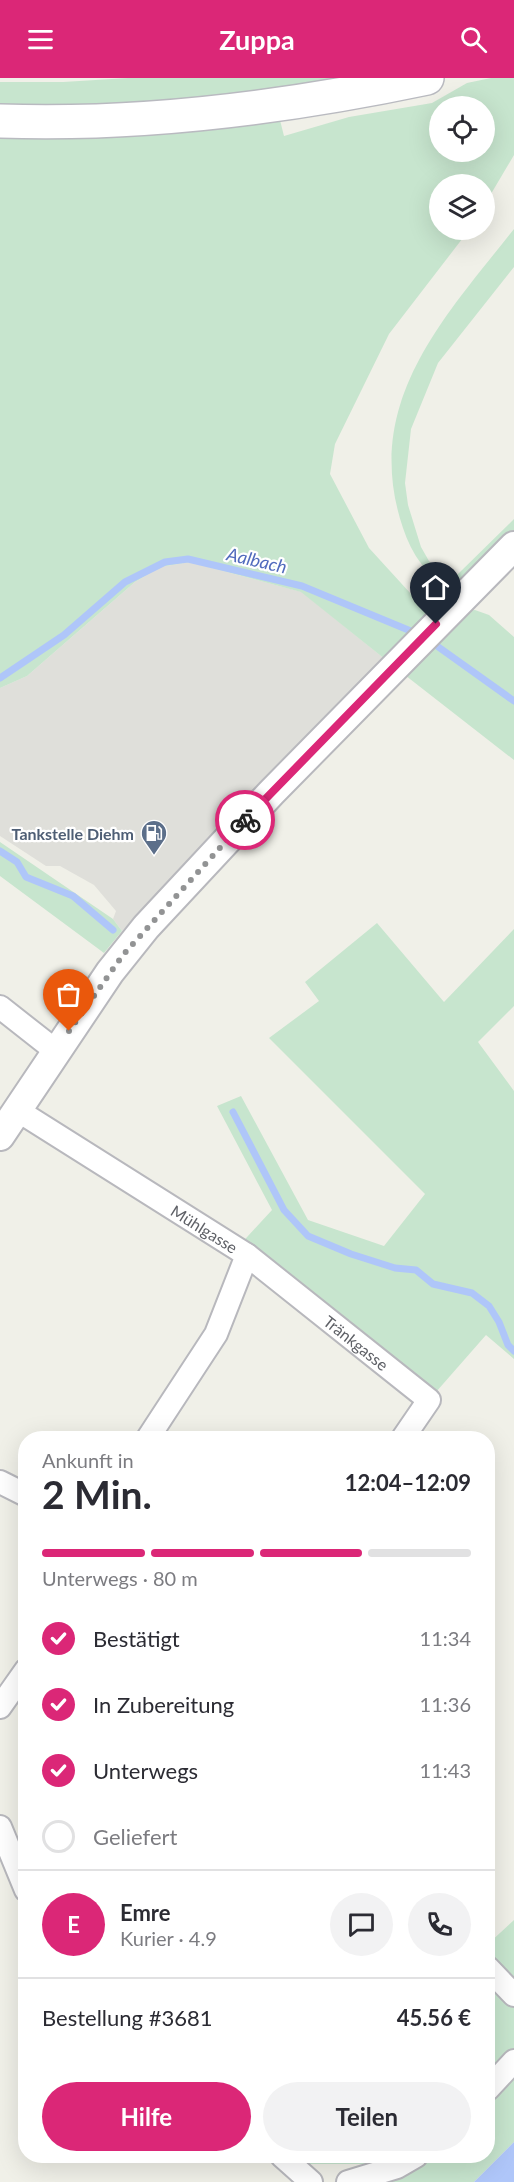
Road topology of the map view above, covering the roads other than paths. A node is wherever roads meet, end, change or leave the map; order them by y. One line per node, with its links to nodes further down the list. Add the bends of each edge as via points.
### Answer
1 (428, 78): 2 (main road, via 215,111)
2 (0, 121)
3 (514, 546): 5 (street, via 176,893 123,955)
4 (0, 1007): 5 (street)
5 (56, 1051): 6 (street)
6 (17, 1110): 7 (street); 8 (street, Mühlgasse)
7 (0, 1136)
8 (247, 1255): 9 (street, Mühlgasse, via 216,1334); 10 (street, Tränkgasse, via 429,1400)
9 (153, 1431)
10 (408, 1431)
11 (0, 1482): 12 (street)
12 (18, 1491)
13 (18, 1681): 14 (street)
14 (0, 1707)
15 (0, 1827): 16 (street)
16 (18, 1871)
17 (495, 1975): 18 (street)
18 (514, 1995)
19 (514, 2061): 20 (street)
20 (495, 2081)
21 (290, 2163): 23 (street)
22 (404, 2163): 24 (street)
23 (311, 2182)
24 (348, 2182)

